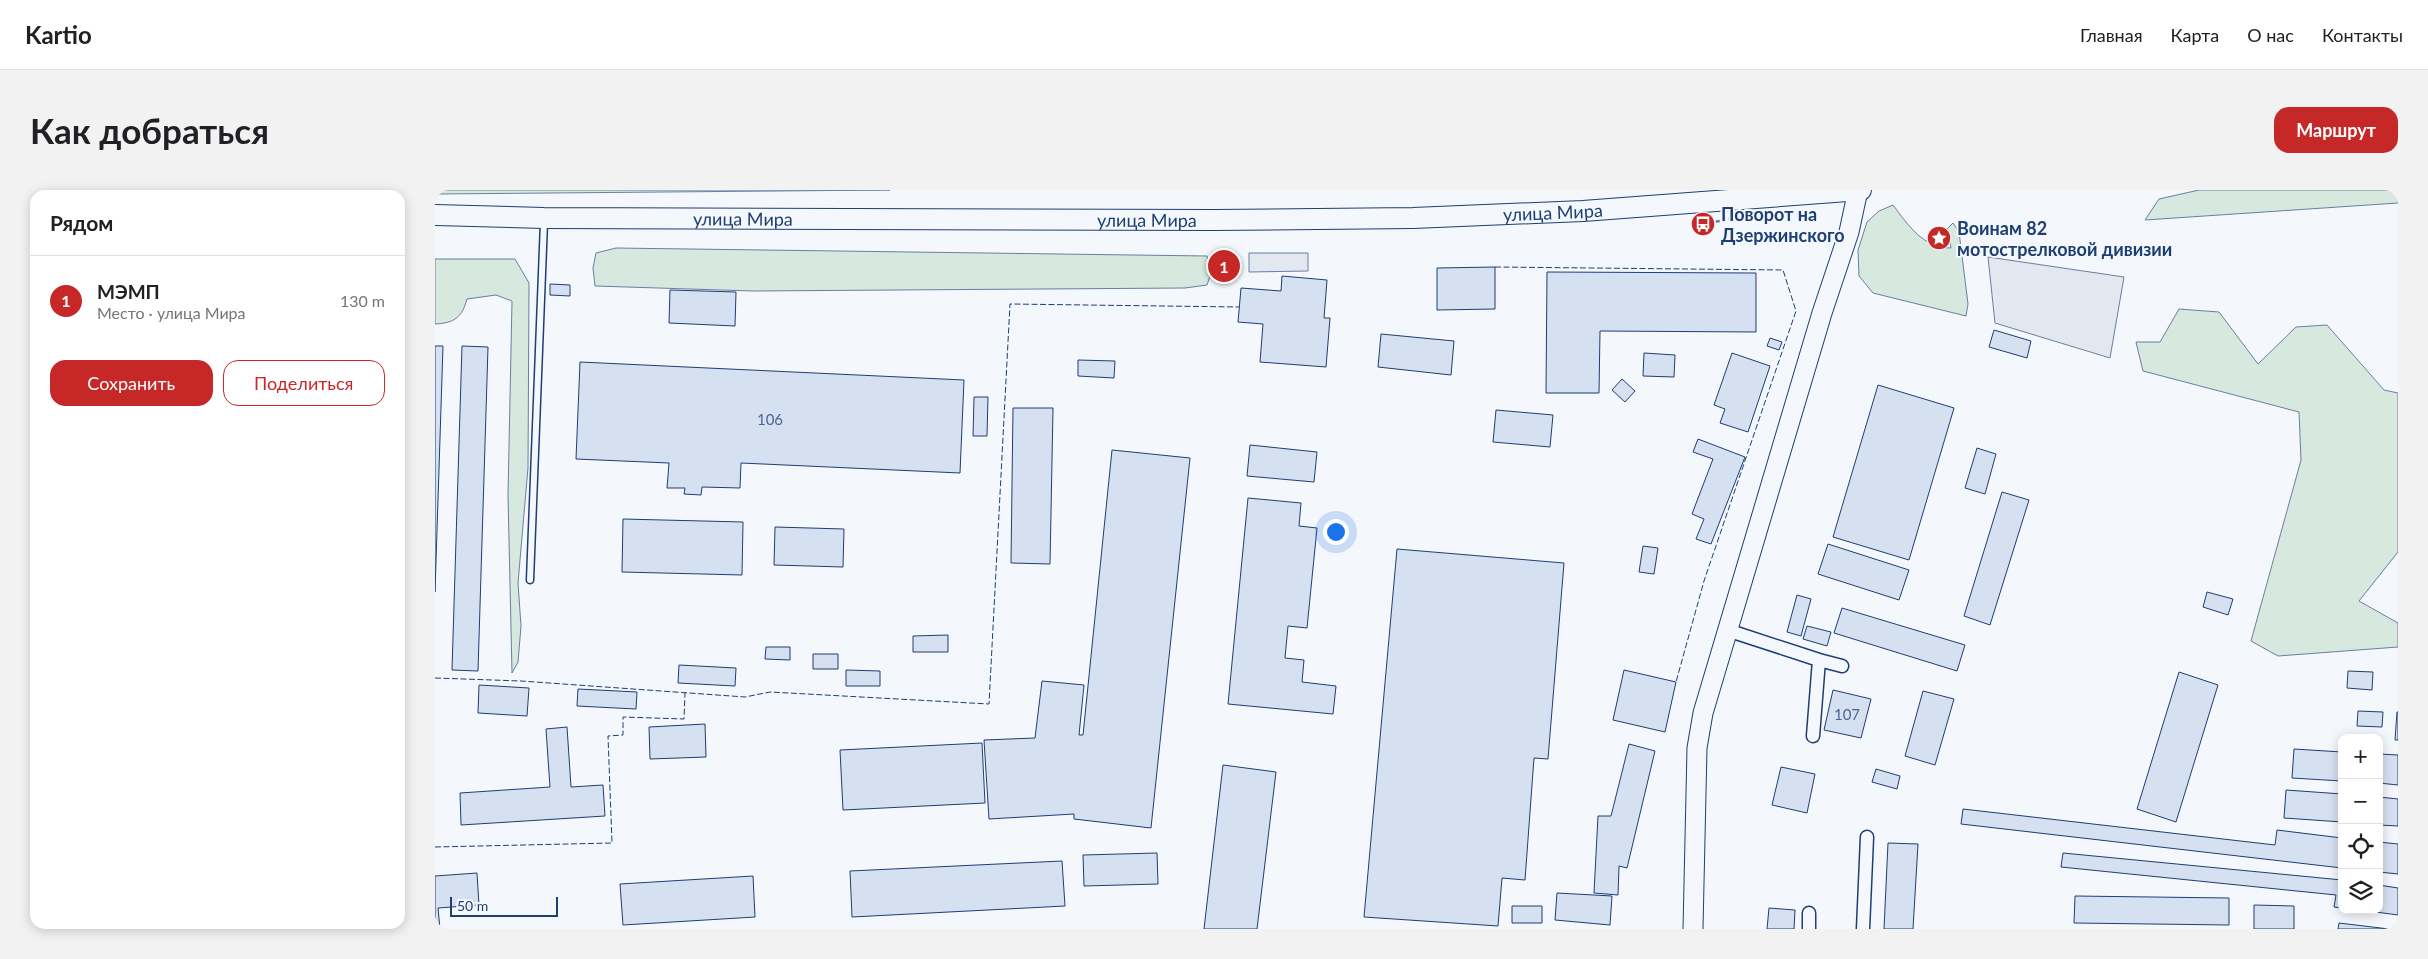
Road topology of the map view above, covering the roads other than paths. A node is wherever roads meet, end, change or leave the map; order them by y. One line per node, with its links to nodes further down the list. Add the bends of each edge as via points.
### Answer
1 (1859, 190): 3 (main road, улица Мира, via 1573,211 1413,218); 5 (street)
2 (435, 215): 3 (main road, улица Мира)
3 (544, 218): 4 (lane)
4 (530, 580)
5 (1727, 630): 6 (street); 11 (street, via 1709,688 1697,748)
6 (1819, 660): 7 (street); 8 (street)
7 (1842, 666)
8 (1813, 736)
9 (1867, 837): 13 (street)
10 (1809, 913): 12 (street)
11 (1693, 929)
12 (1809, 929)
13 (1863, 929)

